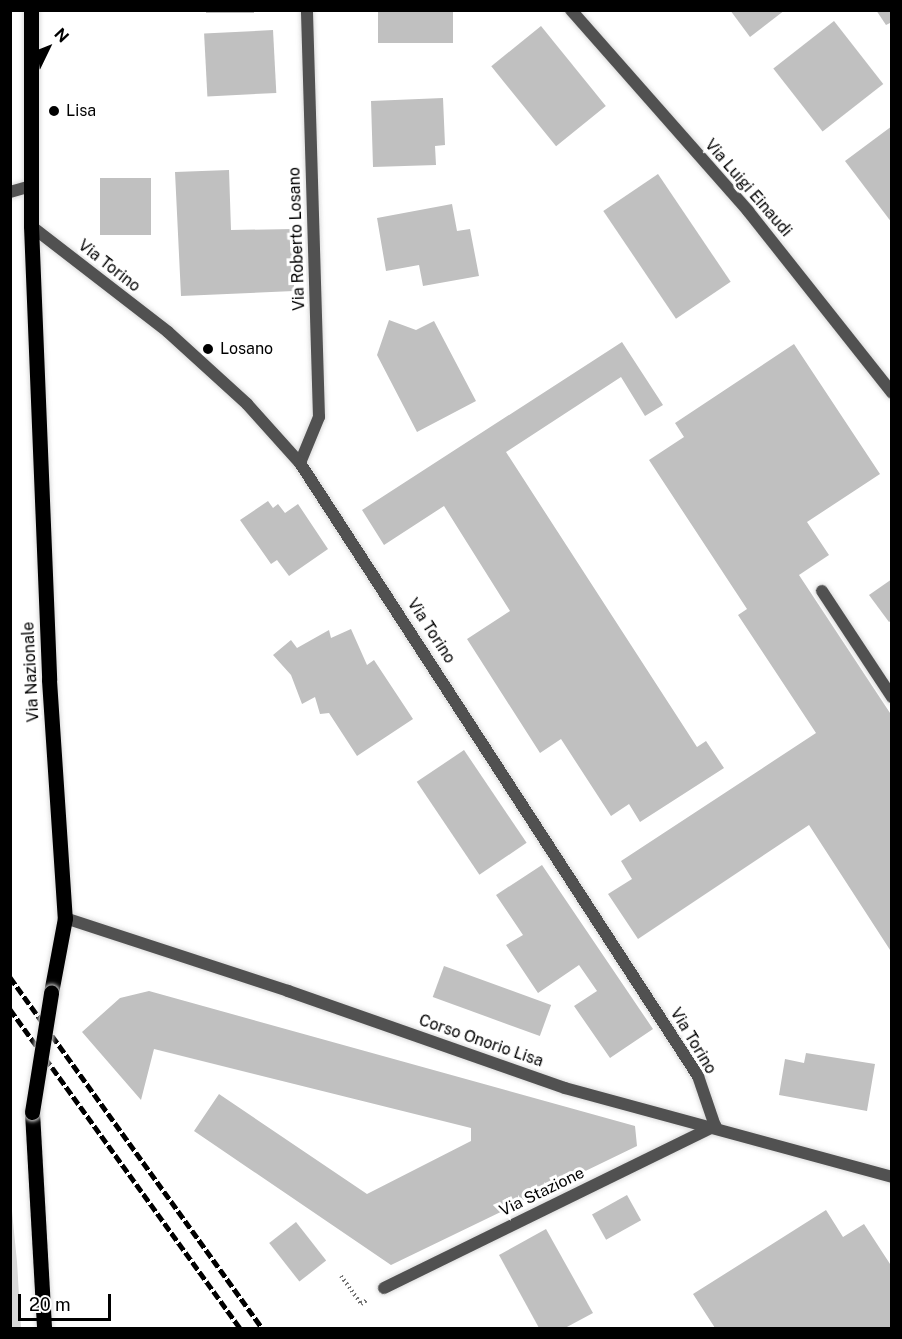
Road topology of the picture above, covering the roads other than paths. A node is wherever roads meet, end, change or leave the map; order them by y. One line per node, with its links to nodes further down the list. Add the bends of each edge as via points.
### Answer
1 (31, 10): 4 (main road, Via Nazionale)
2 (307, 10): 8 (street, Via Roberto Losano, via 319,417)
3 (571, 10): 7 (street, Via Luigi Einaudi, via 748,211)
4 (31, 186): 5 (street); 6 (main road, Via Nazionale)
5 (10, 192)
6 (31, 226): 8 (street, Via Torino, via 168,332 247,404); 11 (main road, Via Nazionale, via 49,680)
7 (891, 393)
8 (300, 463): 12 (street, Via Torino, via 698,1076)
9 (822, 591): 10 (street)
10 (891, 697)
11 (65, 918): 12 (street, Corso Onorio Lisa, via 565,1088); 15 (main road, Via Nazionale, bridge, via 32,1112)
12 (715, 1126): 13 (street, Corso Onorio Lisa); 14 (street, Via Stazione)
13 (891, 1177)
14 (384, 1288)
15 (44, 1329)

